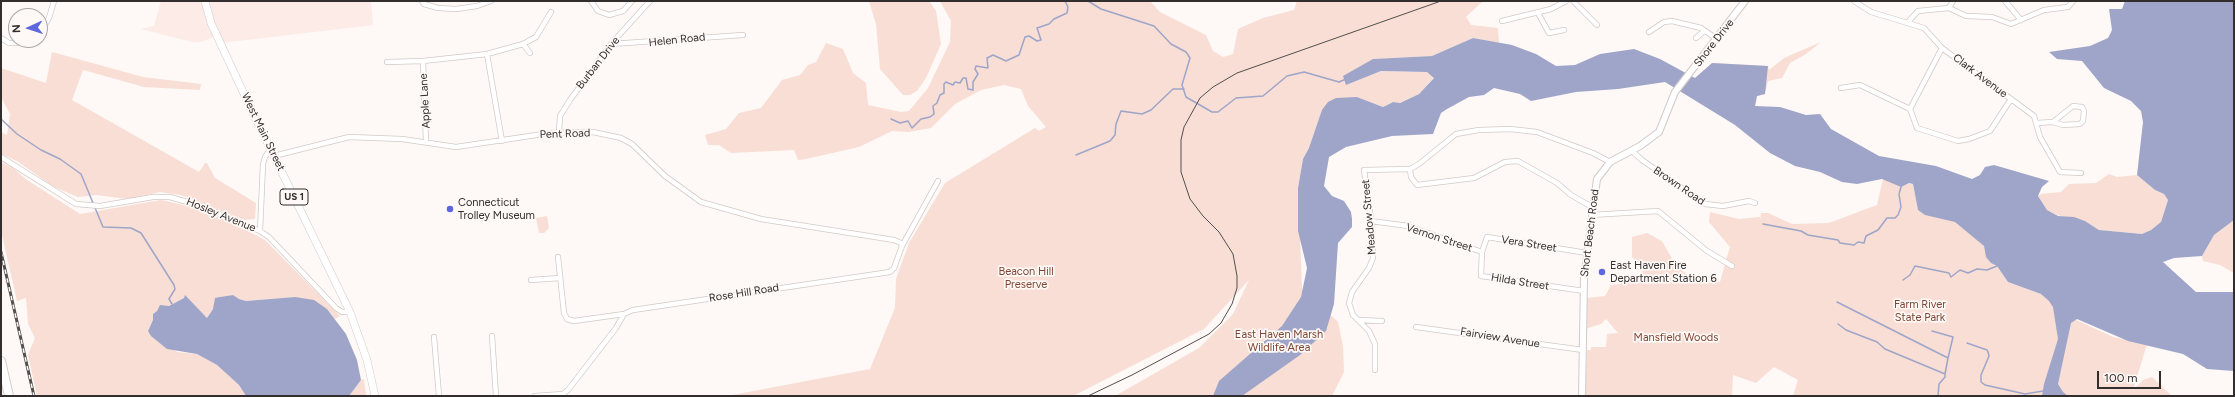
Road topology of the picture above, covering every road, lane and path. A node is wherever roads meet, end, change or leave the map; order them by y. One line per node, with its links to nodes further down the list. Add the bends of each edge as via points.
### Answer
1 (54, 1): 18 (street)
2 (205, 1): 45 (main road, West Main Street / US 1, via 211,23)
3 (422, 1): 4 (street, via 438,8 456,9)
4 (491, 1)
5 (591, 1): 6 (street, via 598,11 608,15 623,11)
6 (632, 1)
7 (1566, 1): 17 (street)
8 (1573, 1): 22 (street)
9 (1745, 1): 28 (main road, Shore Drive)
10 (1854, 1): 21 (street, Clark Avenue, via 1871,12)
11 (1953, 1): 15 (street)
12 (2005, 1): 19 (street)
13 (2072, 1): 19 (street, via 2068,6 2044,10)
14 (648, 2): 30 (street, Burban Drive)
15 (1949, 8): 19 (street, via 1966,16 1992,17 2007,24); 21 (street, via 1918,11)
16 (551, 12): 29 (street, via 536,38)
17 (1538, 13): 20 (street); 23 (street, via 1549,33)
18 (48, 20)
19 (2021, 20)
20 (1502, 21)
21 (1908, 22): 31 (street, Clark Avenue, via 1924,28)
22 (1597, 25)
23 (1564, 30)
24 (1704, 31): 25 (street, via 1699,27 1668,21); 27 (street); 28 (street)
25 (1649, 32)
26 (743, 35): 30 (street, Helen Road)
27 (1696, 38)
28 (1717, 39): 36 (main road, Shore Drive)
29 (523, 44): 32 (street); 33 (street)
30 (611, 44): 42 (street, Burban Drive, via 564,109 559,121)
31 (1942, 48): 38 (street, Clark Avenue); 39 (street)
32 (530, 53)
33 (488, 54): 34 (street); 43 (street)
34 (423, 61): 35 (street); 44 (street, Apple Lane)
35 (387, 62)
36 (1681, 85): 46 (main road, Short Beach Road, via 1675,92 1661,129)
37 (1841, 88): 39 (street, via 1860,85)
38 (2010, 99): 39 (street, via 1990,131 1958,141 1917,128); 41 (street, Clark Avenue, via 2034,116)
39 (1910, 109)
40 (2053, 122): 40 (street, via 2073,106 2082,107 2083,121 2080,124 2063,125); 41 (street)
41 (2037, 123): 51 (street, Clark Avenue, via 2040,137 2060,172)
42 (559, 132): 43 (street, Pent Road); 58 (street, Pent Road, via 593,132 626,140 670,180 701,202 761,219 894,240)
43 (502, 141): 44 (street, Pent Road, via 456,148)
44 (426, 142): 47 (street, Pent Road, via 349,137)
45 (271, 148): 47 (main road, West Main Street / US 1); 57 (street, via 263,164)
46 (1631, 150): 49 (main road, Short Beach Road); 53 (street, Brown Road, via 1705,204 1719,207 1748,201)
47 (274, 156): 66 (main road, West Main Street / US 1)
48 (1, 157): 57 (street, Hosley Avenue, via 73,203 100,206 153,197 170,197 201,206)
49 (1610, 162): 50 (street, via 1537,132 1510,129 1479,130 1456,134 1420,164); 54 (main road, Short Beach Road, via 1597,179)
50 (1410, 169): 54 (street, via 1411,178 1417,185 1474,178 1506,162 1518,161); 56 (street, Meadow Street, via 1364,170)
51 (2081, 173)
52 (938, 181): 58 (street, Rose Hill Road)
53 (1755, 203)
54 (1592, 207): 55 (main road, Short Beach Road)
55 (1592, 215): 60 (main road, Short Beach Road); 62 (street, via 1657,211 1707,251)
56 (1371, 221): 59 (street, Vernon Street, via 1408,226); 68 (street, Meadow Street, via 1374,248 1372,263 1350,298 1350,308)
57 (260, 231): 66 (street, Hosley Avenue, via 269,237 336,308 342,312)
58 (902, 246): 67 (street, Rose Hill Road, via 897,262 890,272 713,297)
59 (1482, 252): 60 (street, Vera Street, via 1487,237); 65 (street, Hilda Street, via 1481,276)
60 (1587, 253): 65 (main road, Short Beach Road)
61 (558, 257): 63 (street)
62 (1732, 266)
63 (560, 278): 64 (street); 67 (street, via 564,313 569,320)
64 (531, 280)
65 (1584, 291): 73 (main road, Short Beach Road)
66 (350, 312): 77 (main road, West Main Street / US 1, via 367,360)
67 (624, 314): 80 (street, via 568,390 563,394)
68 (1358, 320): 69 (street); 75 (street, Meadow Street, via 1369,331 1375,344)
69 (1382, 321)
70 (1416, 327): 73 (street, Fairview Avenue)
71 (492, 336): 79 (street)
72 (434, 337): 78 (street)
73 (1583, 350): 81 (main road, Short Beach Road)
74 (1, 361): 76 (highway)
75 (1374, 370)
76 (9, 396)
77 (375, 396)
78 (439, 396)
79 (496, 396)
80 (535, 396)
81 (1582, 396)

